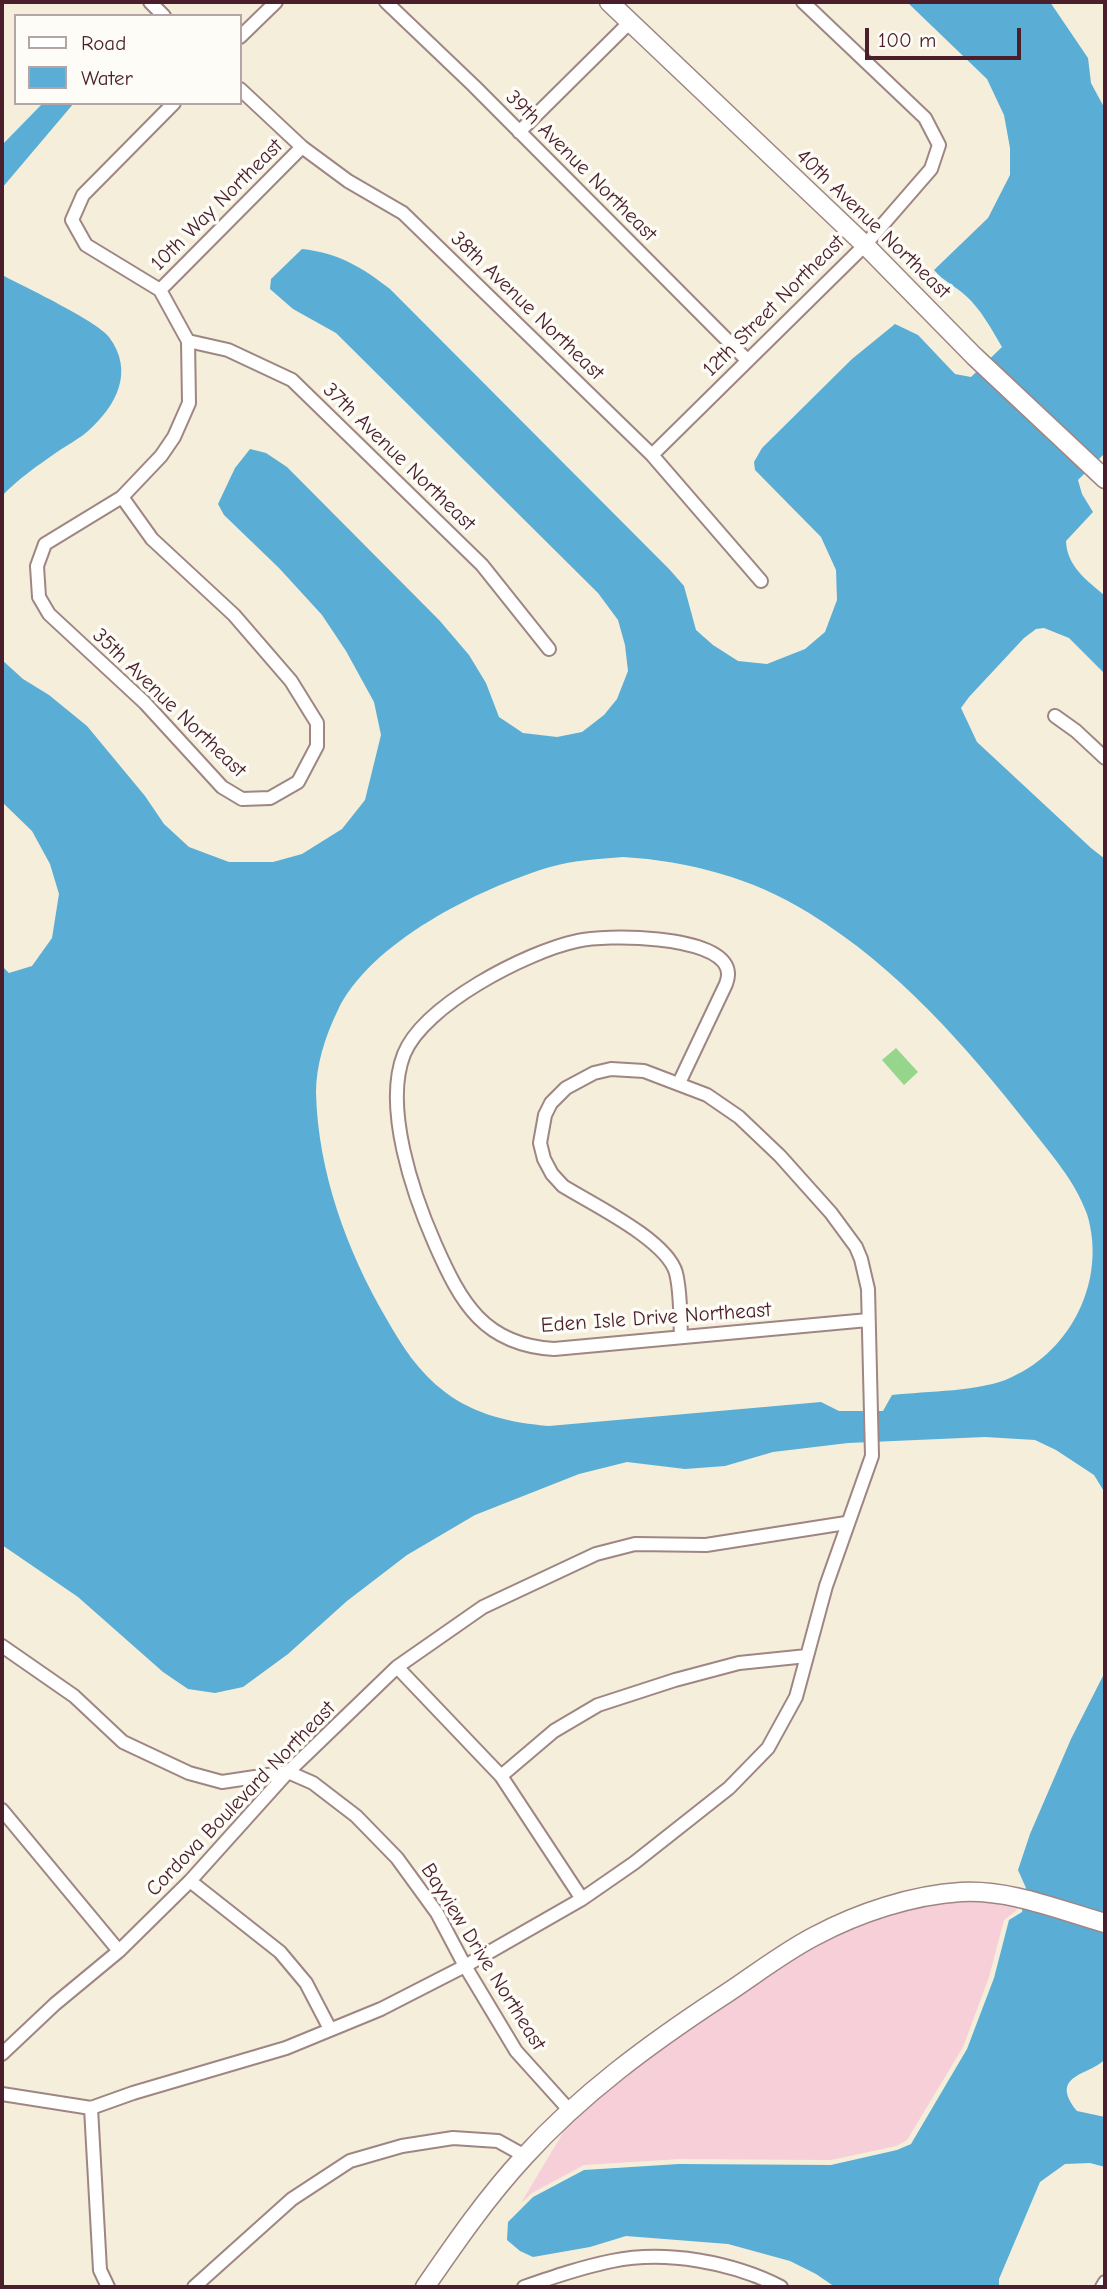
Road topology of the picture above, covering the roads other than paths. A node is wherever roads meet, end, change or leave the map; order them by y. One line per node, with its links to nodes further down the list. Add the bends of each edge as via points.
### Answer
1 (276, 2): 6 (street)
2 (386, 2): 9 (street, 39th Avenue Northeast)
3 (609, 2): 5 (street, 40th Avenue Northeast)
4 (803, 2): 11 (street, 12th Street Northeast, via 925,118 939,145 932,169)
5 (630, 22): 9 (street); 11 (street, 40th Avenue Northeast)
6 (242, 35)
7 (242, 91): 10 (street, 38th Avenue Northeast)
8 (172, 105): 12 (street, via 83,195 72,220 86,245)
9 (519, 132): 14 (street, 39th Avenue Northeast)
10 (302, 147): 12 (street, 10th Way Northeast); 15 (street, 38th Avenue Northeast, via 348,181 404,213)
11 (865, 244): 14 (street, 12th Street Northeast); 16 (street, 40th Avenue Northeast, via 974,356)
12 (160, 290): 13 (street)
13 (188, 341): 17 (street, via 189,403 167,447); 19 (street, 37th Avenue Northeast, via 228,350 292,380 482,565)
14 (747, 360): 15 (street, 12th Street Northeast)
15 (652, 455): 18 (street, 38th Avenue Northeast)
16 (1105, 479)
17 (122, 497): 17 (street, 35th Avenue Northeast, via 152,539 234,615 291,681 317,723 317,746 298,782 288,789 270,798 242,799 222,786 145,702 49,614 39,597 37,566 45,544)
18 (761, 581)
19 (549, 649)
20 (1055, 716): 21 (street)
21 (1105, 758)
22 (679, 1083): 23 (street, via 739,1117 840,1224 861,1259 868,1289); 24 (street, via 645,1071 594,1073 557,1095 545,1115 540,1143 552,1174 563,1185 666,1254 676,1274); 24 (street, Eden Isle Drive Northeast, via 726,984 727,967 700,949 621,937 578,940 552,948 462,993 436,1012 411,1041 398,1073 396,1093 415,1193 429,1229 466,1303 492,1331 521,1345 554,1349)
23 (868, 1320): 24 (street, Eden Isle Drive Northeast); 25 (street, via 872,1456)
24 (681, 1337)
25 (846, 1523): 27 (street); 28 (street, Cordova Boulevard Northeast, via 706,1545 635,1544 596,1554 483,1607)
26 (2, 1646): 29 (street, via 74,1696 122,1742 189,1773 222,1782)
27 (807, 1656): 30 (street, via 738,1663 598,1705 554,1731); 33 (street, via 796,1697 768,1748 729,1788)
28 (397, 1667): 29 (street, Cordova Boulevard Northeast); 30 (street)
29 (288, 1772): 32 (street, Cordova Boulevard Northeast); 36 (street, Bayview Drive Northeast, via 313,1783 356,1816 397,1858 437,1913)
30 (501, 1776): 33 (street)
31 (2, 1810): 35 (street)
32 (190, 1881): 35 (street, Cordova Boulevard Northeast); 37 (street, via 280,1952 306,1983)
33 (582, 1899): 36 (street)
34 (1105, 1923): 41 (street, via 1019,1898 964,1891 920,1897 863,1916 813,1937 650,2046)
35 (119, 1951): 38 (street, Cordova Boulevard Northeast)
36 (465, 1966): 37 (street); 41 (street, Bayview Drive Northeast, via 516,2051)
37 (330, 2029): 40 (street, via 286,2048)
38 (2, 2054)
39 (2, 2094): 40 (street)
40 (91, 2108): 45 (street, via 100,2270)
41 (571, 2112): 42 (street)
42 (525, 2156): 44 (street, via 474,2217); 46 (street, via 498,2141 453,2138 350,2161 292,2199)
43 (1105, 2282): 49 (street)
44 (429, 2286)
45 (108, 2287)
46 (194, 2287)
47 (524, 2287): 48 (street, via 614,2260 650,2257 693,2260)
48 (781, 2287)
49 (1101, 2287)

